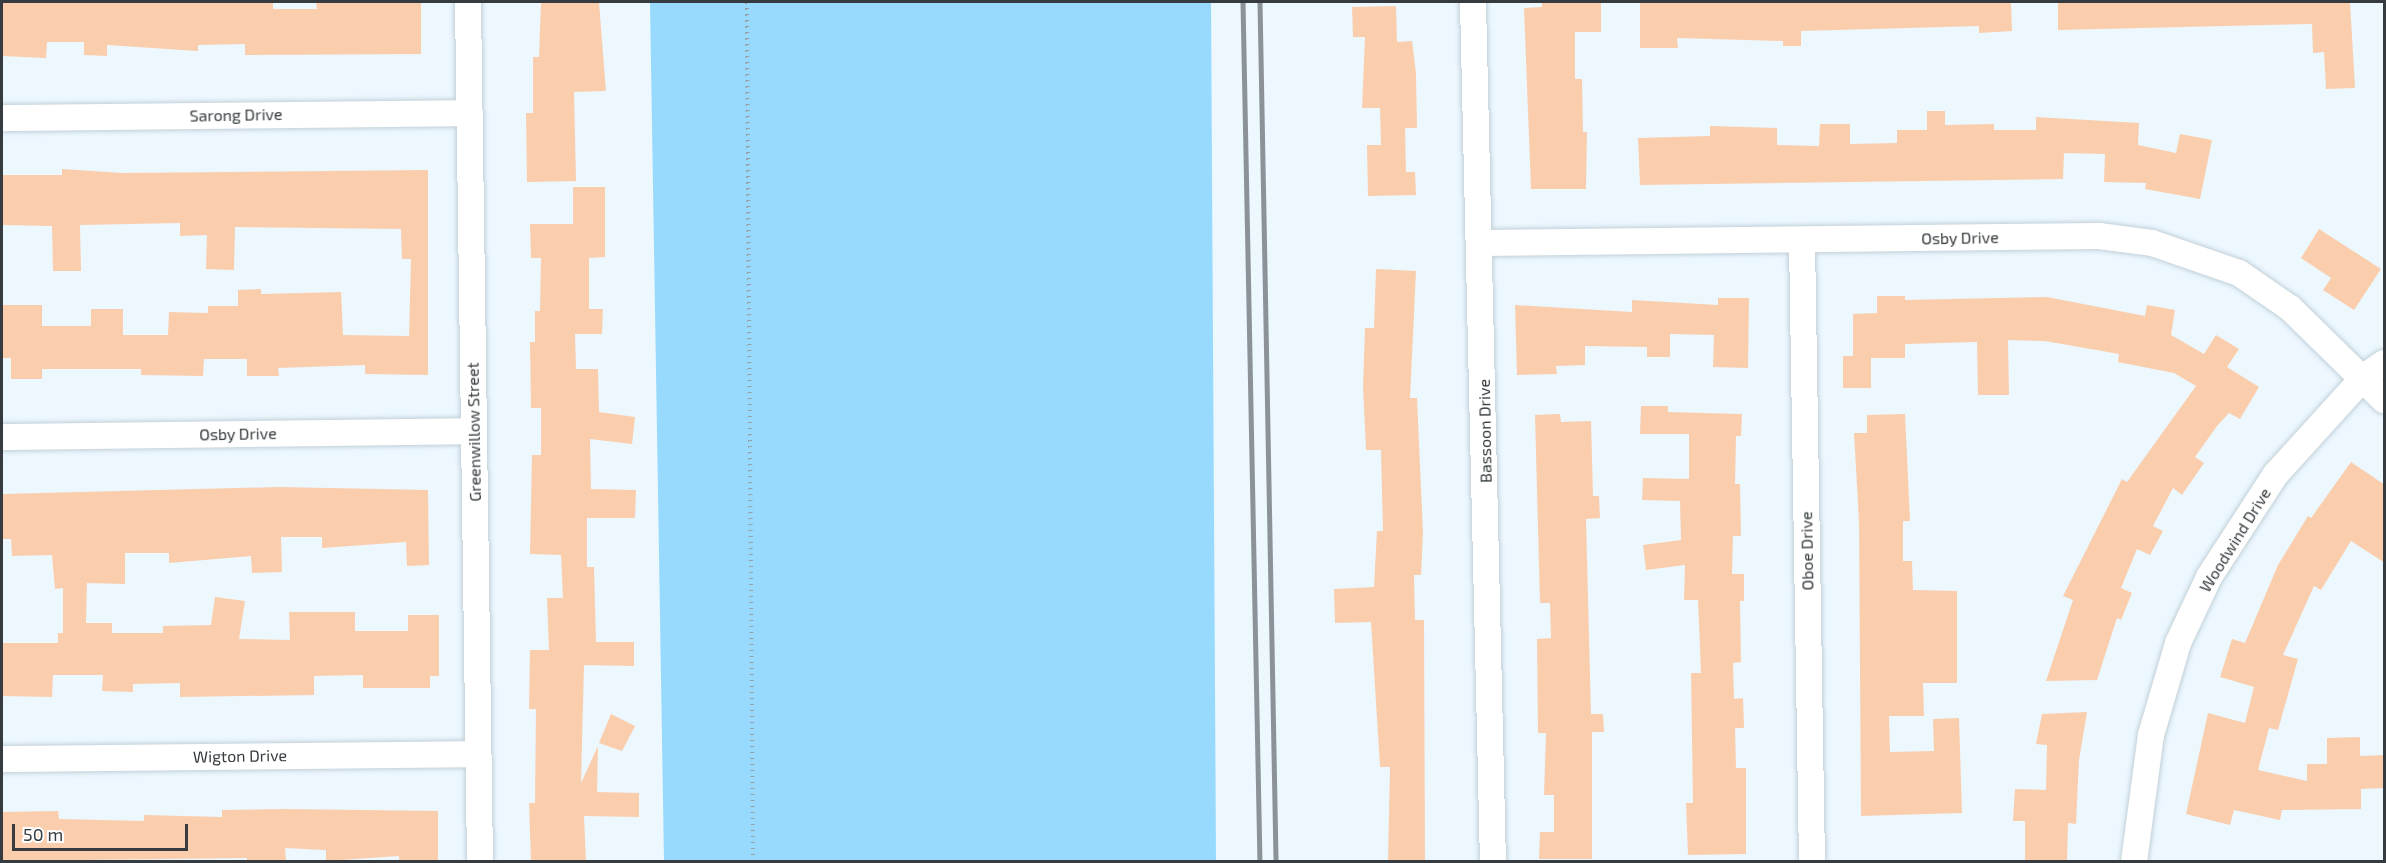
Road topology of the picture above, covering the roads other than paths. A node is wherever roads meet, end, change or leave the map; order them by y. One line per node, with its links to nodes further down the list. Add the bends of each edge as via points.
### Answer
1 (468, 2): 3 (street, Greenwillow Street)
2 (1473, 2): 6 (street, Bassoon Drive)
3 (470, 112): 4 (street, Sarong Drive); 9 (street, Greenwillow Street)
4 (2, 118)
5 (1802, 240): 6 (street, Osby Drive); 7 (street, Osby Drive, via 2099,236 2152,243 2239,273); 15 (street, Oboe Drive)
6 (1482, 243): 14 (street, Bassoon Drive)
7 (2375, 369): 8 (street, Osby Drive); 16 (street, Woodwind Drive, via 2276,474 2196,605 2178,643 2151,735)
8 (2385, 400)
9 (474, 431): 10 (street, Osby Drive); 11 (street, Greenwillow Street)
10 (2, 437)
11 (478, 754): 12 (street, Wigton Drive); 13 (street, Greenwillow Street)
12 (2, 759)
13 (480, 861)
14 (1493, 861)
15 (1812, 861)
16 (2134, 861)

